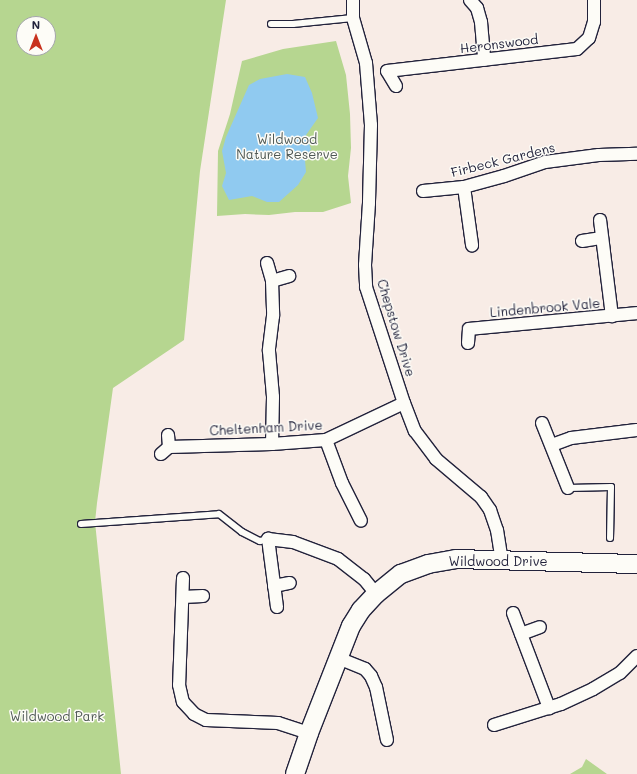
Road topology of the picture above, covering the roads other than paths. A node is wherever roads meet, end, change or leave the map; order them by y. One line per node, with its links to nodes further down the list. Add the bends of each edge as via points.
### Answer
1 (353, 0): 4 (street, Chepstow Drive)
2 (470, 0): 6 (street, via 479,15)
3 (594, 0): 6 (street, Heronswood, via 594,22 589,38 577,49)
4 (353, 18): 5 (lane); 21 (street, Chepstow Drive, via 366,63 371,125 366,288)
5 (271, 24)
6 (484, 60): 7 (street, Heronswood, via 387,71)
7 (396, 86)
8 (637, 154): 9 (street, Firbeck Gardens, via 599,155 545,162)
9 (464, 187): 10 (street, Firbeck Gardens); 14 (street)
10 (423, 190)
11 (600, 220): 12 (street)
12 (602, 238): 13 (street); 19 (street)
13 (582, 241)
14 (472, 245)
15 (267, 262): 17 (street)
16 (289, 276): 17 (street)
17 (272, 281): 25 (street, via 273,316 269,351 273,397)
18 (637, 314): 19 (street, Lindenbrook Vale)
19 (612, 316): 20 (street, Lindenbrook Vale, via 469,329)
20 (468, 343)
21 (404, 403): 24 (street, Cheltenham Drive); 33 (street, Chepstow Drive, via 415,431 436,459 481,497 490,510 497,530)
22 (542, 423): 27 (street)
23 (637, 430): 27 (street, via 571,438)
24 (326, 440): 25 (street, Cheltenham Drive); 29 (street, via 342,483)
25 (272, 444): 26 (street, Cheltenham Drive)
26 (166, 445)
27 (552, 445): 28 (street)
28 (568, 488): 31 (lane, via 611,487)
29 (361, 521)
30 (81, 524): 32 (lane, via 219,514 242,532 260,541)
31 (610, 538)
32 (268, 539): 37 (street); 38 (street, via 293,542 338,559 364,579)
33 (502, 560): 34 (street, Wildwood Drive); 38 (street, Wildwood Drive, via 456,559 428,564 401,574)
34 (637, 564)
35 (183, 578): 40 (street)
36 (290, 583): 37 (street)
37 (274, 586): 41 (street)
38 (376, 594): 46 (street, Wildwood Drive, via 351,626)
39 (203, 596): 40 (street)
40 (183, 597): 49 (street, via 179,685 183,702 194,714 206,720 278,723)
41 (277, 607)
42 (513, 613): 44 (street)
43 (540, 627): 44 (street)
44 (521, 634): 47 (street)
45 (637, 656): 47 (street, via 620,673 593,689)
46 (338, 658): 49 (street, Wildwood Drive); 50 (street, via 365,669 371,676 376,687)
47 (549, 708): 48 (street)
48 (494, 725)
49 (309, 733): 51 (street, Wildwood Drive)
50 (387, 740)
51 (295, 774)

